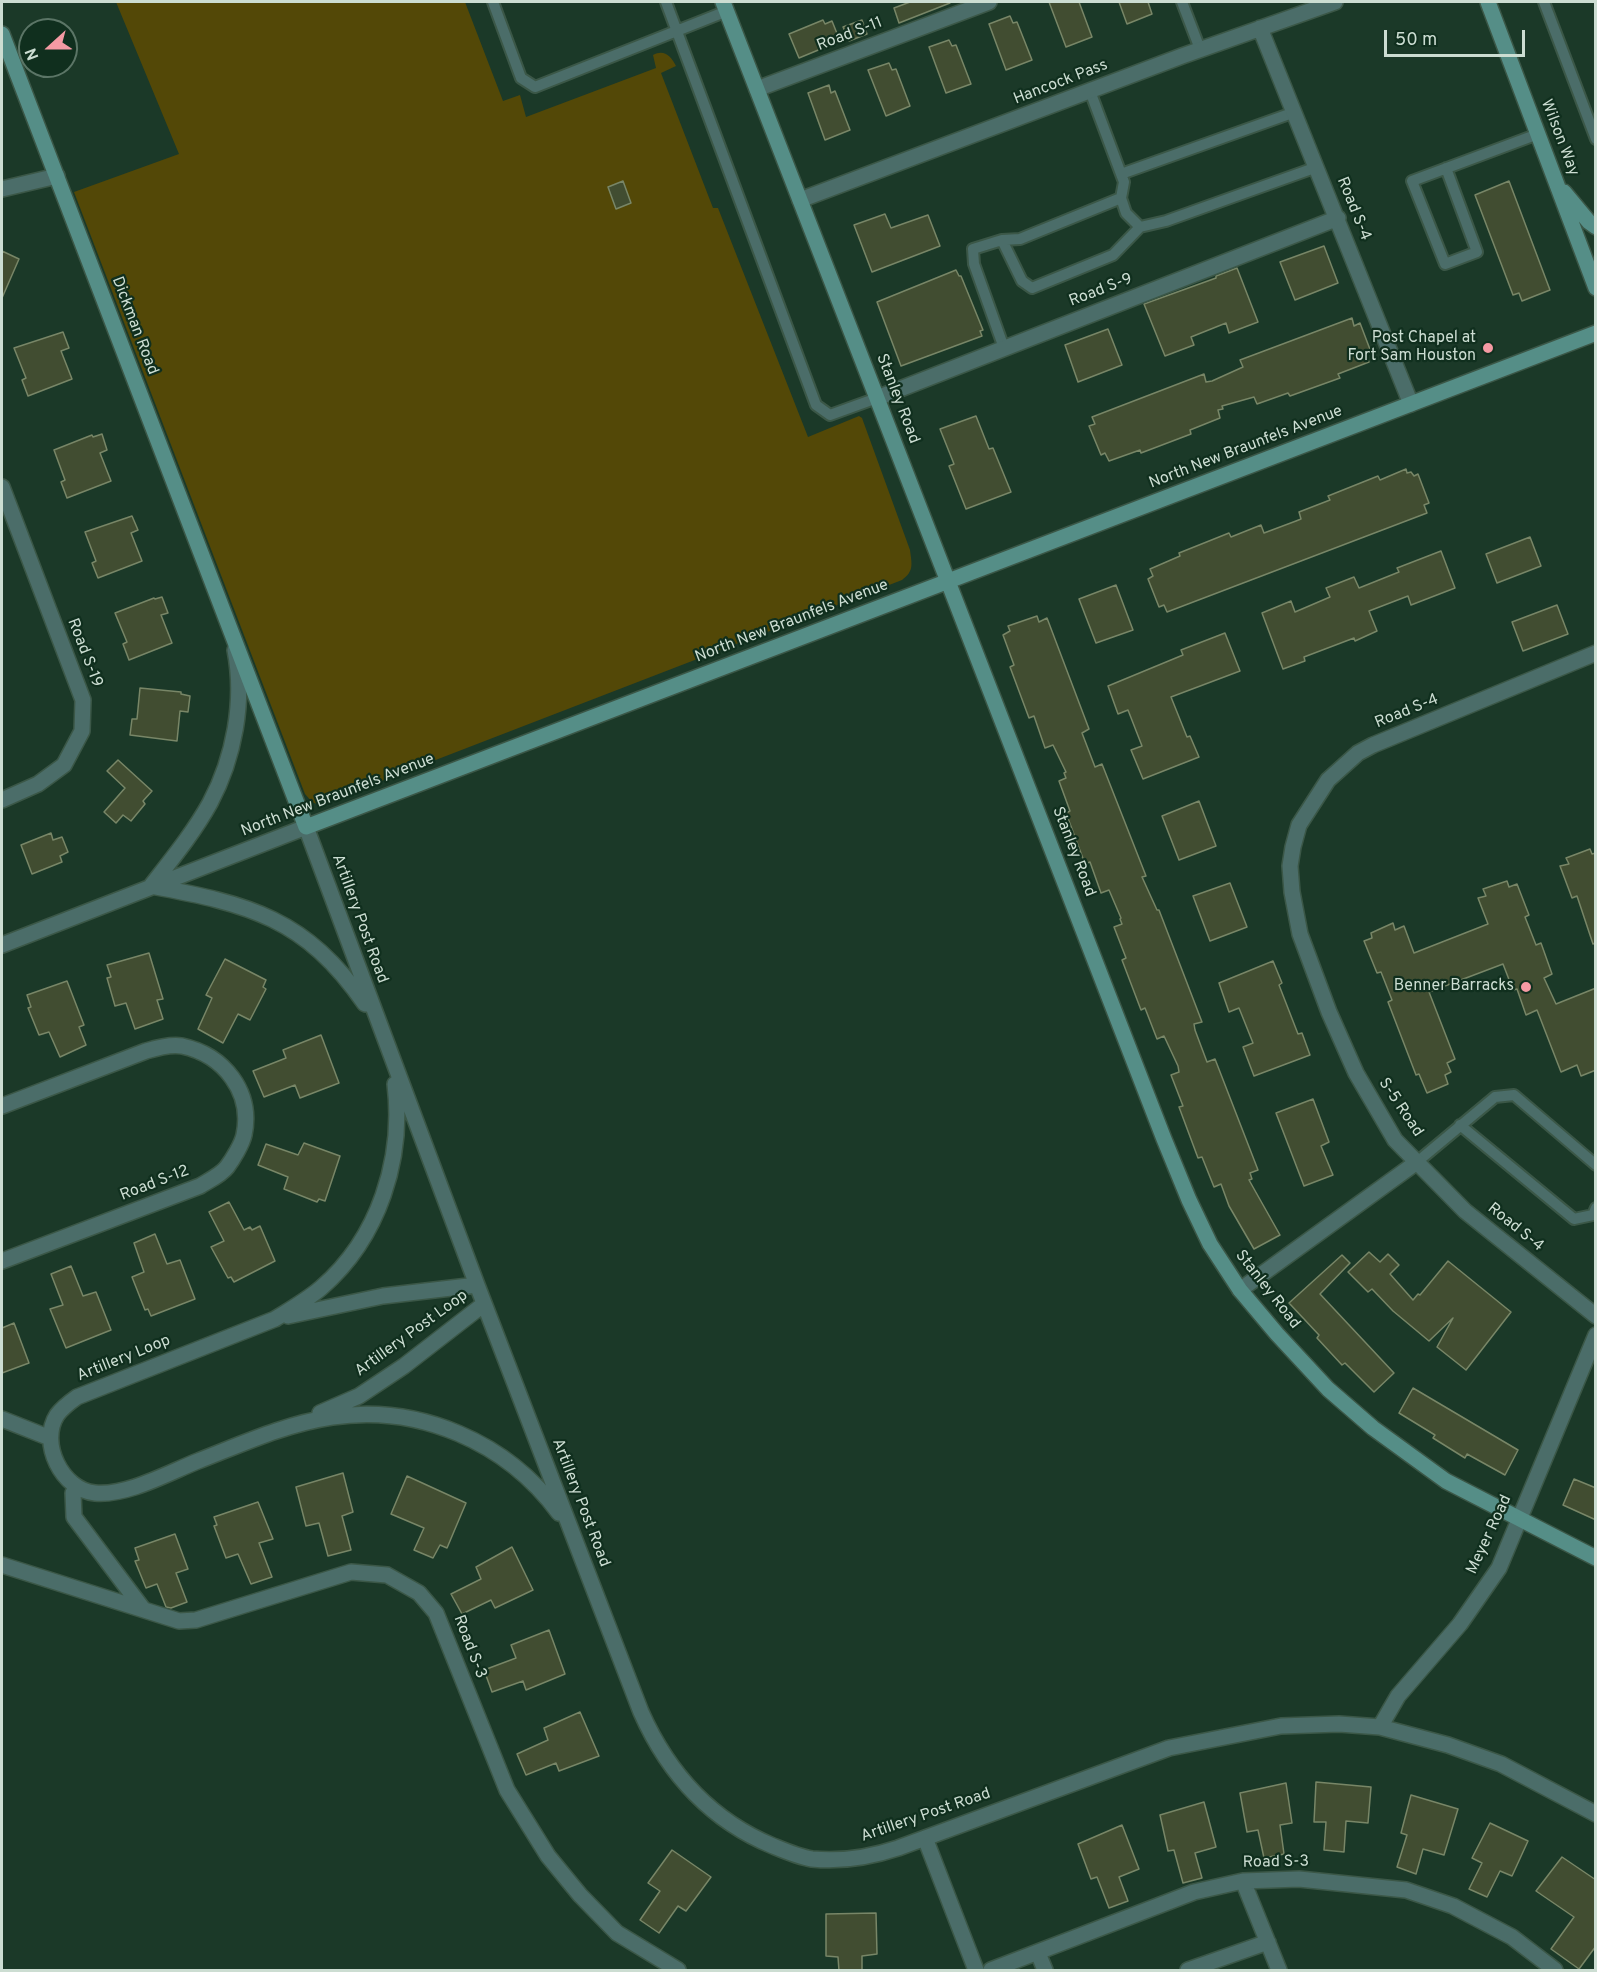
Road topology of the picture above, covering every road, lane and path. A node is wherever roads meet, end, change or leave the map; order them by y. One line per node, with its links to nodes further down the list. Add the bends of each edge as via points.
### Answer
1 (493, 2): 10 (lane, via 521,78 535,87)
2 (666, 2): 10 (lane)
3 (989, 2): 13 (street, Road S-11)
4 (1182, 2): 12 (lane)
5 (1335, 2): 9 (street, Hancock Pass)
6 (1488, 2): 16 (street, Wilson Way)
7 (1545, 2): 17 (lane)
8 (725, 6): 10 (lane); 13 (street, Stanley Road)
9 (1260, 28): 12 (street, Hancock Pass); 15 (street, Road S-4)
10 (678, 31): 33 (lane, via 816,405 830,415)
11 (2, 34): 21 (street, Dickman Road)
12 (1200, 50): 14 (street, Hancock Pass)
13 (758, 89): 25 (street, Stanley Road)
14 (1090, 91): 20 (lane); 25 (street, Hancock Pass)
15 (1294, 112): 18 (street, Road S-4); 20 (lane)
16 (1538, 134): 19 (lane); 22 (street, Wilson Way)
17 (1596, 139)
18 (1317, 167): 26 (street, Road S-4); 27 (lane)
19 (1446, 168): 19 (lane, via 1477,252 1445,264 1412,181)
20 (1121, 174): 24 (lane)
21 (57, 176): 23 (street); 37 (street, Dickman Road)
22 (1556, 181): 28 (street); 30 (street, Wilson Way)
23 (2, 189)
24 (1121, 198): 27 (lane, via 1126,213); 29 (lane, via 1020,239)
25 (800, 200): 33 (street, Stanley Road)
26 (1338, 218): 32 (street, Road S-9); 34 (street, Road S-4)
27 (1140, 227): 29 (lane, via 1113,255 1032,288 1022,281)
28 (1596, 227)
29 (1002, 240): 32 (lane, via 973,249 974,264)
30 (1596, 288)
31 (1596, 333): 34 (street, North New Braunfels Avenue)
32 (1004, 348): 33 (street, Road S-9)
33 (877, 398): 36 (street, Stanley Road)
34 (1411, 404): 36 (street, North New Braunfels Avenue)
35 (2, 487): 39 (street, Road S-19, via 83,700 82,731 64,765 38,784)
36 (950, 580): 40 (street, North New Braunfels Avenue); 53 (street, Stanley Road, via 1185,1190 1210,1244)
37 (231, 631): 40 (street, Dickman Road); 42 (street, Dickman Road, via 238,702 224,773 210,803)
38 (1596, 653): 41 (street, Road S-4, via 1358,753 1328,780 1309,807 1299,825)
39 (2, 800)
40 (306, 827): 42 (street, North New Braunfels Avenue); 44 (street, Artillery Post Road)
41 (1290, 866): 48 (street, S-5 Road, via 1300,934 1329,1012 1376,1109 1395,1140)
42 (151, 886): 43 (street, North New Braunfels Avenue); 44 (street, Artillery Post Road, via 239,905 281,923 335,965)
43 (2, 944)
44 (379, 1024): 45 (street, Artillery Post Road)
45 (392, 1060): 52 (street, Artillery Post Road); 56 (street, Artillery Loop, via 398,1121 386,1191 367,1231 339,1270 304,1302)
46 (2, 1106): 51 (street, Road S-12, via 146,1051 181,1046 213,1057 234,1079 245,1106 244,1136 226,1169 200,1186)
47 (1460, 1125): 48 (lane); 49 (lane, via 1496,1096 1514,1095); 50 (lane, via 1574,1218)
48 (1417, 1162): 53 (street, S-5 Road); 55 (street, Road S-4, via 1465,1211)
49 (1596, 1165)
50 (1595, 1213)
51 (2, 1261)
52 (477, 1285): 54 (street, Artillery Post Road); 56 (street, Artillery Post Loop, via 383,1296)
53 (1240, 1290): 62 (street, Stanley Road, via 1328,1389 1373,1428 1446,1481)
54 (484, 1304): 59 (street, Artillery Post Loop, via 368,1390); 63 (street, Artillery Post Road)
55 (1596, 1316)
56 (275, 1319): 60 (street, Artillery Loop, via 77,1397 56,1416)
57 (1596, 1335): 62 (street, Meyer Road)
58 (2, 1419): 60 (street)
59 (297, 1424): 61 (street, via 127,1490 94,1493); 63 (street, via 357,1414 431,1423 472,1439 514,1466 550,1501)
60 (50, 1438): 61 (street, via 55,1459)
61 (77, 1487): 66 (street, via 73,1492 74,1517)
62 (1518, 1519): 64 (street, Stanley Road); 67 (street, Meyer Road, via 1489,1584 1398,1696)
63 (570, 1528): 69 (street, Artillery Post Road, via 651,1735 679,1777 707,1805 753,1838 811,1859 864,1857)
64 (1596, 1558)
65 (2, 1565): 66 (street, Road S-3)
66 (143, 1609): 73 (street, Road S-3, via 179,1621 196,1620 351,1572 387,1575 419,1593 436,1613 507,1790 548,1856 617,1933)
67 (1380, 1728): 68 (street, Artillery Post Road, via 1448,1745 1500,1764); 69 (street, Artillery Post Road, via 1339,1724 1281,1726 1169,1748)
68 (1596, 1814)
69 (925, 1838): 74 (street)
70 (1244, 1881): 71 (street); 72 (street, Road S-3, via 1194,1892); 79 (street, Road S-3, via 1299,1879 1406,1890 1453,1906 1512,1937)
71 (1268, 1942): 77 (street); 78 (street)
72 (1038, 1953): 75 (street, Road S-3); 76 (street)
73 (678, 1971)
74 (976, 1971)
75 (991, 1971)
76 (1045, 1971)
77 (1188, 1971)
78 (1279, 1971)
79 (1555, 1971)

